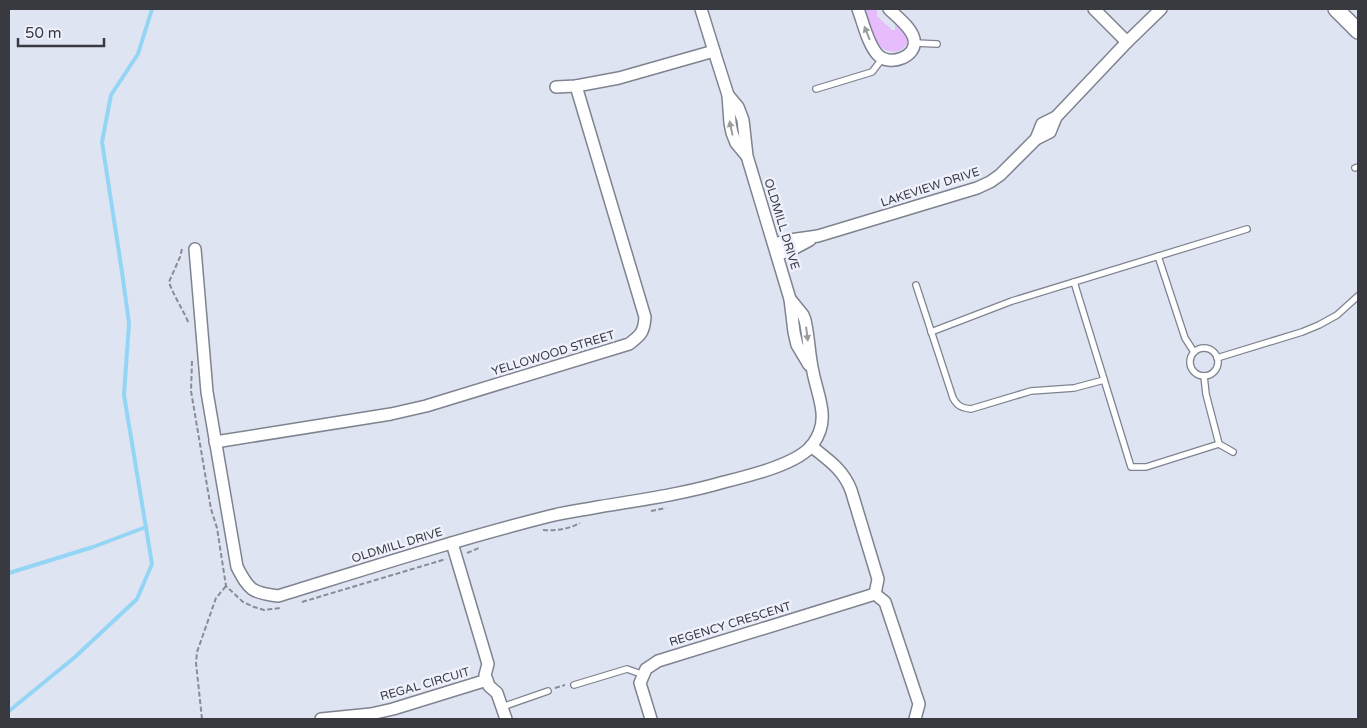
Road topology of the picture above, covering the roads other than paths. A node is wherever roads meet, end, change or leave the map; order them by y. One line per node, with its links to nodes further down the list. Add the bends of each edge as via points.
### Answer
1 (701, 9): 11 (street, OLDMILL DRIVE)
2 (858, 9): 12 (street, one-way to 2, via 876,53)
3 (889, 9): 9 (street, via 910,31)
4 (1094, 9): 8 (street)
5 (1161, 9): 8 (street, LAKEVIEW DRIVE)
6 (1336, 9): 7 (main road)
7 (1358, 31)
8 (1127, 42): 18 (street, LAKEVIEW DRIVE, via 1056,117 1042,124 1036,139 1000,175 977,188 818,236 795,248)
9 (914, 44): 10 (lane); 12 (street, via 912,51 905,56 889,61)
10 (937, 44)
11 (713, 48): 13 (street, via 702,48 674,62 619,78); 18 (street, OLDMILL DRIVE, via 728,95 743,120 747,156)
12 (882, 59): 15 (lane, via 872,72)
13 (576, 86): 14 (street); 28 (street, YELLOWOOD STREET, via 645,317 644,329 639,336 629,344 426,406)
14 (556, 87)
15 (816, 89)
16 (1247, 229): 19 (lane)
17 (195, 249): 28 (street, OLDMILL DRIVE, via 207,392)
18 (776, 249): 30 (street, OLDMILL DRIVE, via 790,299 805,320 823,413)
19 (1158, 256): 20 (lane); 24 (lane, via 1185,338)
20 (1074, 282): 23 (lane, via 1012,301); 27 (lane)
21 (916, 285): 23 (lane)
22 (1358, 296): 25 (lane, via 1337,315 1319,325)
23 (932, 332): 27 (lane, via 953,398 964,408 972,409 1031,391 1074,388)
24 (1194, 352): 25 (lane, via 1208,349); 26 (lane, via 1190,367 1196,374)
25 (1217, 358): 26 (lane, via 1216,370)
26 (1204, 376): 29 (lane)
27 (1104, 380): 29 (lane, via 1131,467 1146,467)
28 (215, 442): 32 (street, OLDMILL DRIVE, via 237,566 246,584 260,594 278,596)
29 (1219, 444): 31 (lane)
30 (812, 446): 32 (street, OLDMILL DRIVE, via 788,462 706,487 552,515); 33 (street, via 841,471 849,483 878,579)
31 (1233, 452)
32 (452, 543): 35 (street, via 488,664)
33 (875, 594): 34 (street, REGENCY CRESCENT, via 658,660 646,669); 43 (street, via 885,602 919,704)
34 (644, 675): 36 (lane, via 627,669); 42 (street, via 640,683)
35 (487, 680): 38 (street, via 497,692); 39 (street, REGAL CIRCUIT)
36 (574, 685)
37 (548, 691): 38 (lane)
38 (502, 707): 41 (street)
39 (371, 717): 40 (street, REGAL CIRCUIT)
40 (320, 719)
41 (506, 719)
42 (651, 719)
43 (916, 719)

